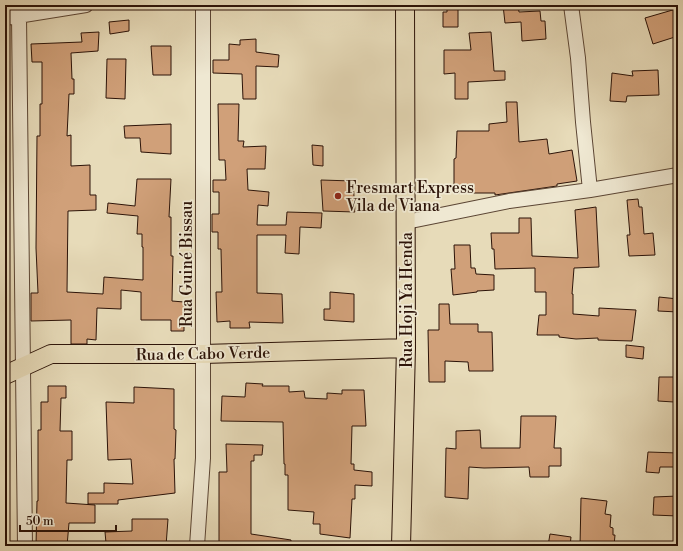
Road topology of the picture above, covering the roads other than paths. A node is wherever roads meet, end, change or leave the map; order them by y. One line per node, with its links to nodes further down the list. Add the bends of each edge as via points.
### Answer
1 (86, 5): 5 (street)
2 (203, 5): 11 (street, Rua Guiné Bissau)
3 (405, 5): 9 (main road, Rua Hoji Ya Henda)
4 (571, 5): 8 (street)
5 (18, 10): 6 (street); 12 (street)
6 (5, 18)
7 (678, 175): 8 (street)
8 (590, 190): 9 (street, via 509,201)
9 (406, 222): 10 (main road, Rua Hoji Ya Henda)
10 (406, 348): 11 (main road, Rua de Cabo Verde); 16 (main road, Rua Hoji Ya Henda)
11 (203, 354): 12 (main road, Rua de Cabo Verde, via 51,354); 15 (street, Rua Guiné Bissau, via 202,458)
12 (22, 367): 13 (main road, Rua de Cabo Verde); 14 (street)
13 (5, 376)
14 (25, 546)
15 (197, 546)
16 (401, 546)

